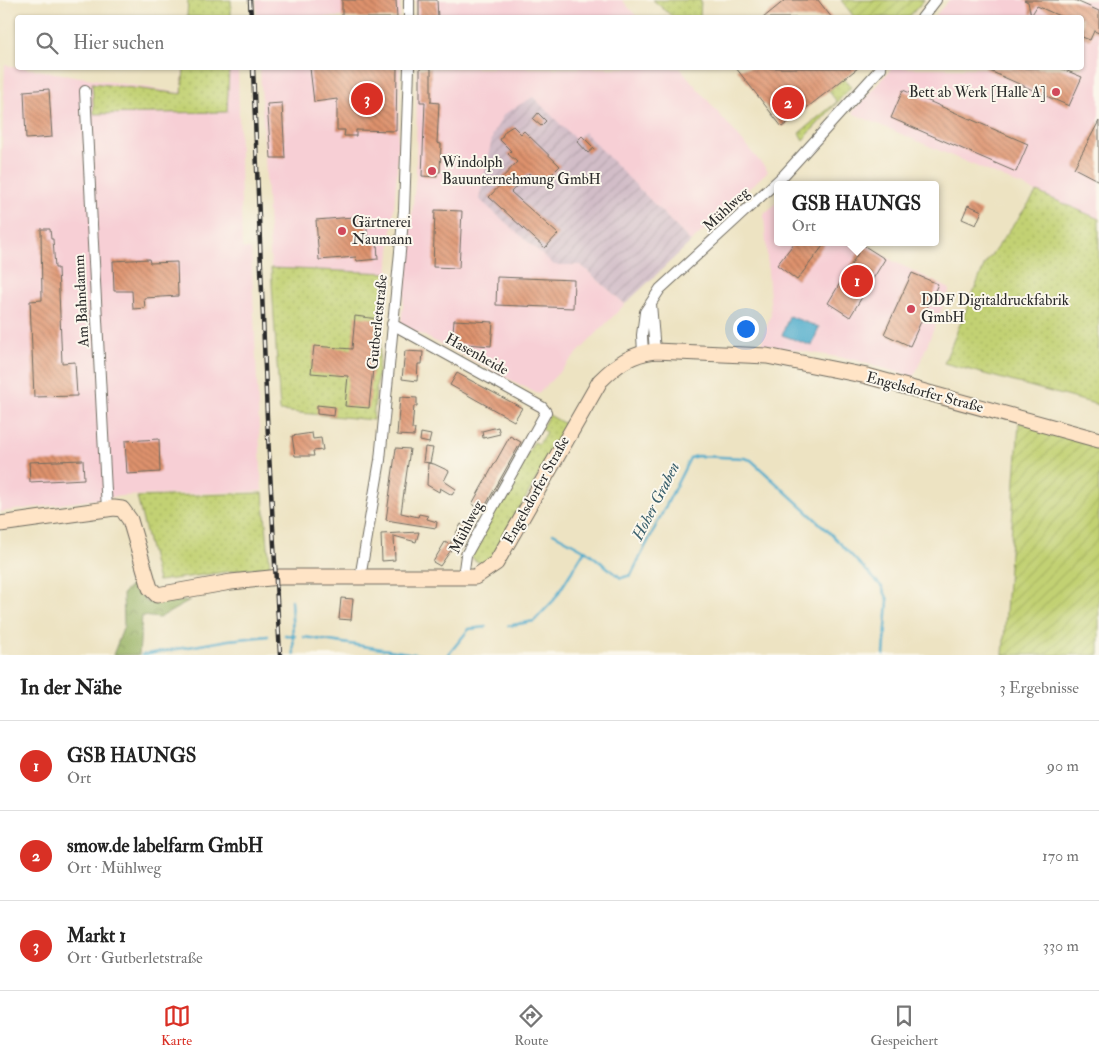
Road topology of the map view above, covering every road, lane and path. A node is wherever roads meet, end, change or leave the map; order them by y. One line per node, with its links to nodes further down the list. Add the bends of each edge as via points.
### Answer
1 (409, 0): 3 (street)
2 (936, 0): 4 (street)
3 (409, 15)
4 (924, 15)
5 (409, 70): 10 (street, Gutberletstraße, via 406,182)
6 (879, 70): 8 (street, Mühlweg)
7 (85, 91): 14 (street, Am Bahndamm)
8 (778, 181)
9 (774, 185): 11 (street, Mühlweg, via 660,289 651,304)
10 (392, 324): 12 (street, Hasenheide); 17 (street, Gutberletstraße, via 376,488)
11 (649, 352): 13 (main road, Engelsdorfer Straße, via 767,356 867,376); 16 (main road, Engelsdorfer Straße, via 621,362 600,380 496,563 475,577)
12 (546, 412): 16 (street, Mühlweg, via 466,555)
13 (1099, 440)
14 (107, 510): 15 (main road, Engelsdorfer Straße); 17 (main road, Engelsdorfer Straße, via 126,512 150,588 157,595 280,577)
15 (0, 524)
16 (463, 577): 17 (main road, Engelsdorfer Straße)
17 (360, 578)

